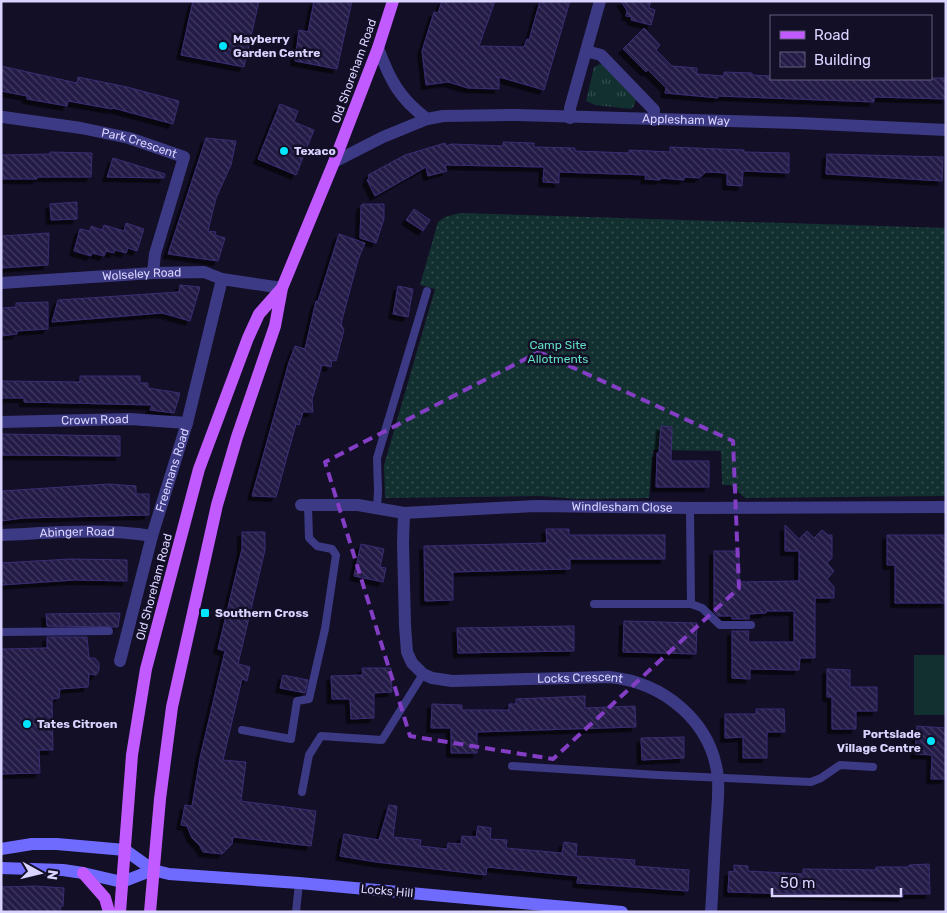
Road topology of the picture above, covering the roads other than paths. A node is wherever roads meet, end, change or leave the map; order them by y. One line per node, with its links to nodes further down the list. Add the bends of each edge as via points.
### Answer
1 (393, 1): 3 (main road, Old Shoreham Road)
2 (600, 1): 4 (street)
3 (378, 48): 6 (street, via 400,94); 10 (main road, Old Shoreham Road)
4 (586, 51): 7 (street); 8 (street, via 601,56 654,110)
5 (3, 117): 11 (street, Park Crescent, via 129,138 184,156)
6 (427, 118): 7 (street, Applesham Way, via 460,115); 10 (street, Applesham Way)
7 (570, 118): 8 (street, Applesham Way)
8 (654, 120): 9 (street, Applesham Way)
9 (946, 130)
10 (334, 162): 14 (main road, Old Shoreham Road)
11 (152, 273): 12 (street, Wolseley Road, via 204,272); 13 (street, Wolseley Road)
12 (222, 279): 14 (street, Wolseley Road); 17 (street, Freemans Road)
13 (1, 283)
14 (282, 288): 38 (main road, Old Shoreham Road, via 259,314 199,469 146,669 132,755); 40 (main road, Old Shoreham Road, via 275,326 236,437 215,514 172,707)
15 (427, 291): 20 (lane, via 377,458)
16 (1, 422): 17 (street, Crown Road, via 130,419)
17 (187, 423): 24 (street, Freemans Road)
18 (304, 504): 20 (street, Windlesham Close); 32 (lane, via 309,538 317,546 332,549 336,555 309,699 297,701 291,739)
19 (946, 507): 21 (street, Windlesham Close)
20 (377, 508): 22 (street, Windlesham Close)
21 (690, 508): 22 (street, Windlesham Close, via 535,506); 26 (lane)
22 (404, 513): 31 (street, via 405,640 409,658)
23 (1, 535): 24 (street, Abinger Road, via 96,532)
24 (152, 536): 30 (street, Freemans Road)
25 (594, 604): 26 (lane)
26 (691, 604): 27 (lane, via 702,608 720,624)
27 (751, 624)
28 (109, 631): 29 (lane)
29 (1, 632)
30 (120, 661)
31 (424, 674): 35 (street, Locks Crescent, via 452,681 609,677 641,684 671,698 699,728 712,754); 36 (lane, via 382,740 321,736 308,755)
32 (242, 730)
33 (512, 766): 35 (lane)
34 (873, 767): 35 (lane, via 840,766 811,782)
35 (718, 778): 50 (street, Locks Crescent)
36 (302, 792)
37 (1, 849): 38 (street, via 57,844)
38 (124, 850): 40 (street); 42 (main road, Old Shoreham Road)
39 (1, 868): 41 (street)
40 (153, 870): 42 (street); 43 (street, Locks Hill, via 169,874); 47 (main road, Old Shoreham Road)
41 (83, 873): 42 (street); 45 (main road, via 105,898)
42 (122, 882): 46 (main road, Old Shoreham Road)
43 (299, 883): 44 (street, Locks Hill); 48 (lane)
44 (521, 908): 49 (street, Locks Hill)
45 (109, 912)
46 (120, 912)
47 (150, 912)
48 (296, 912)
49 (622, 912)
50 (711, 912)

